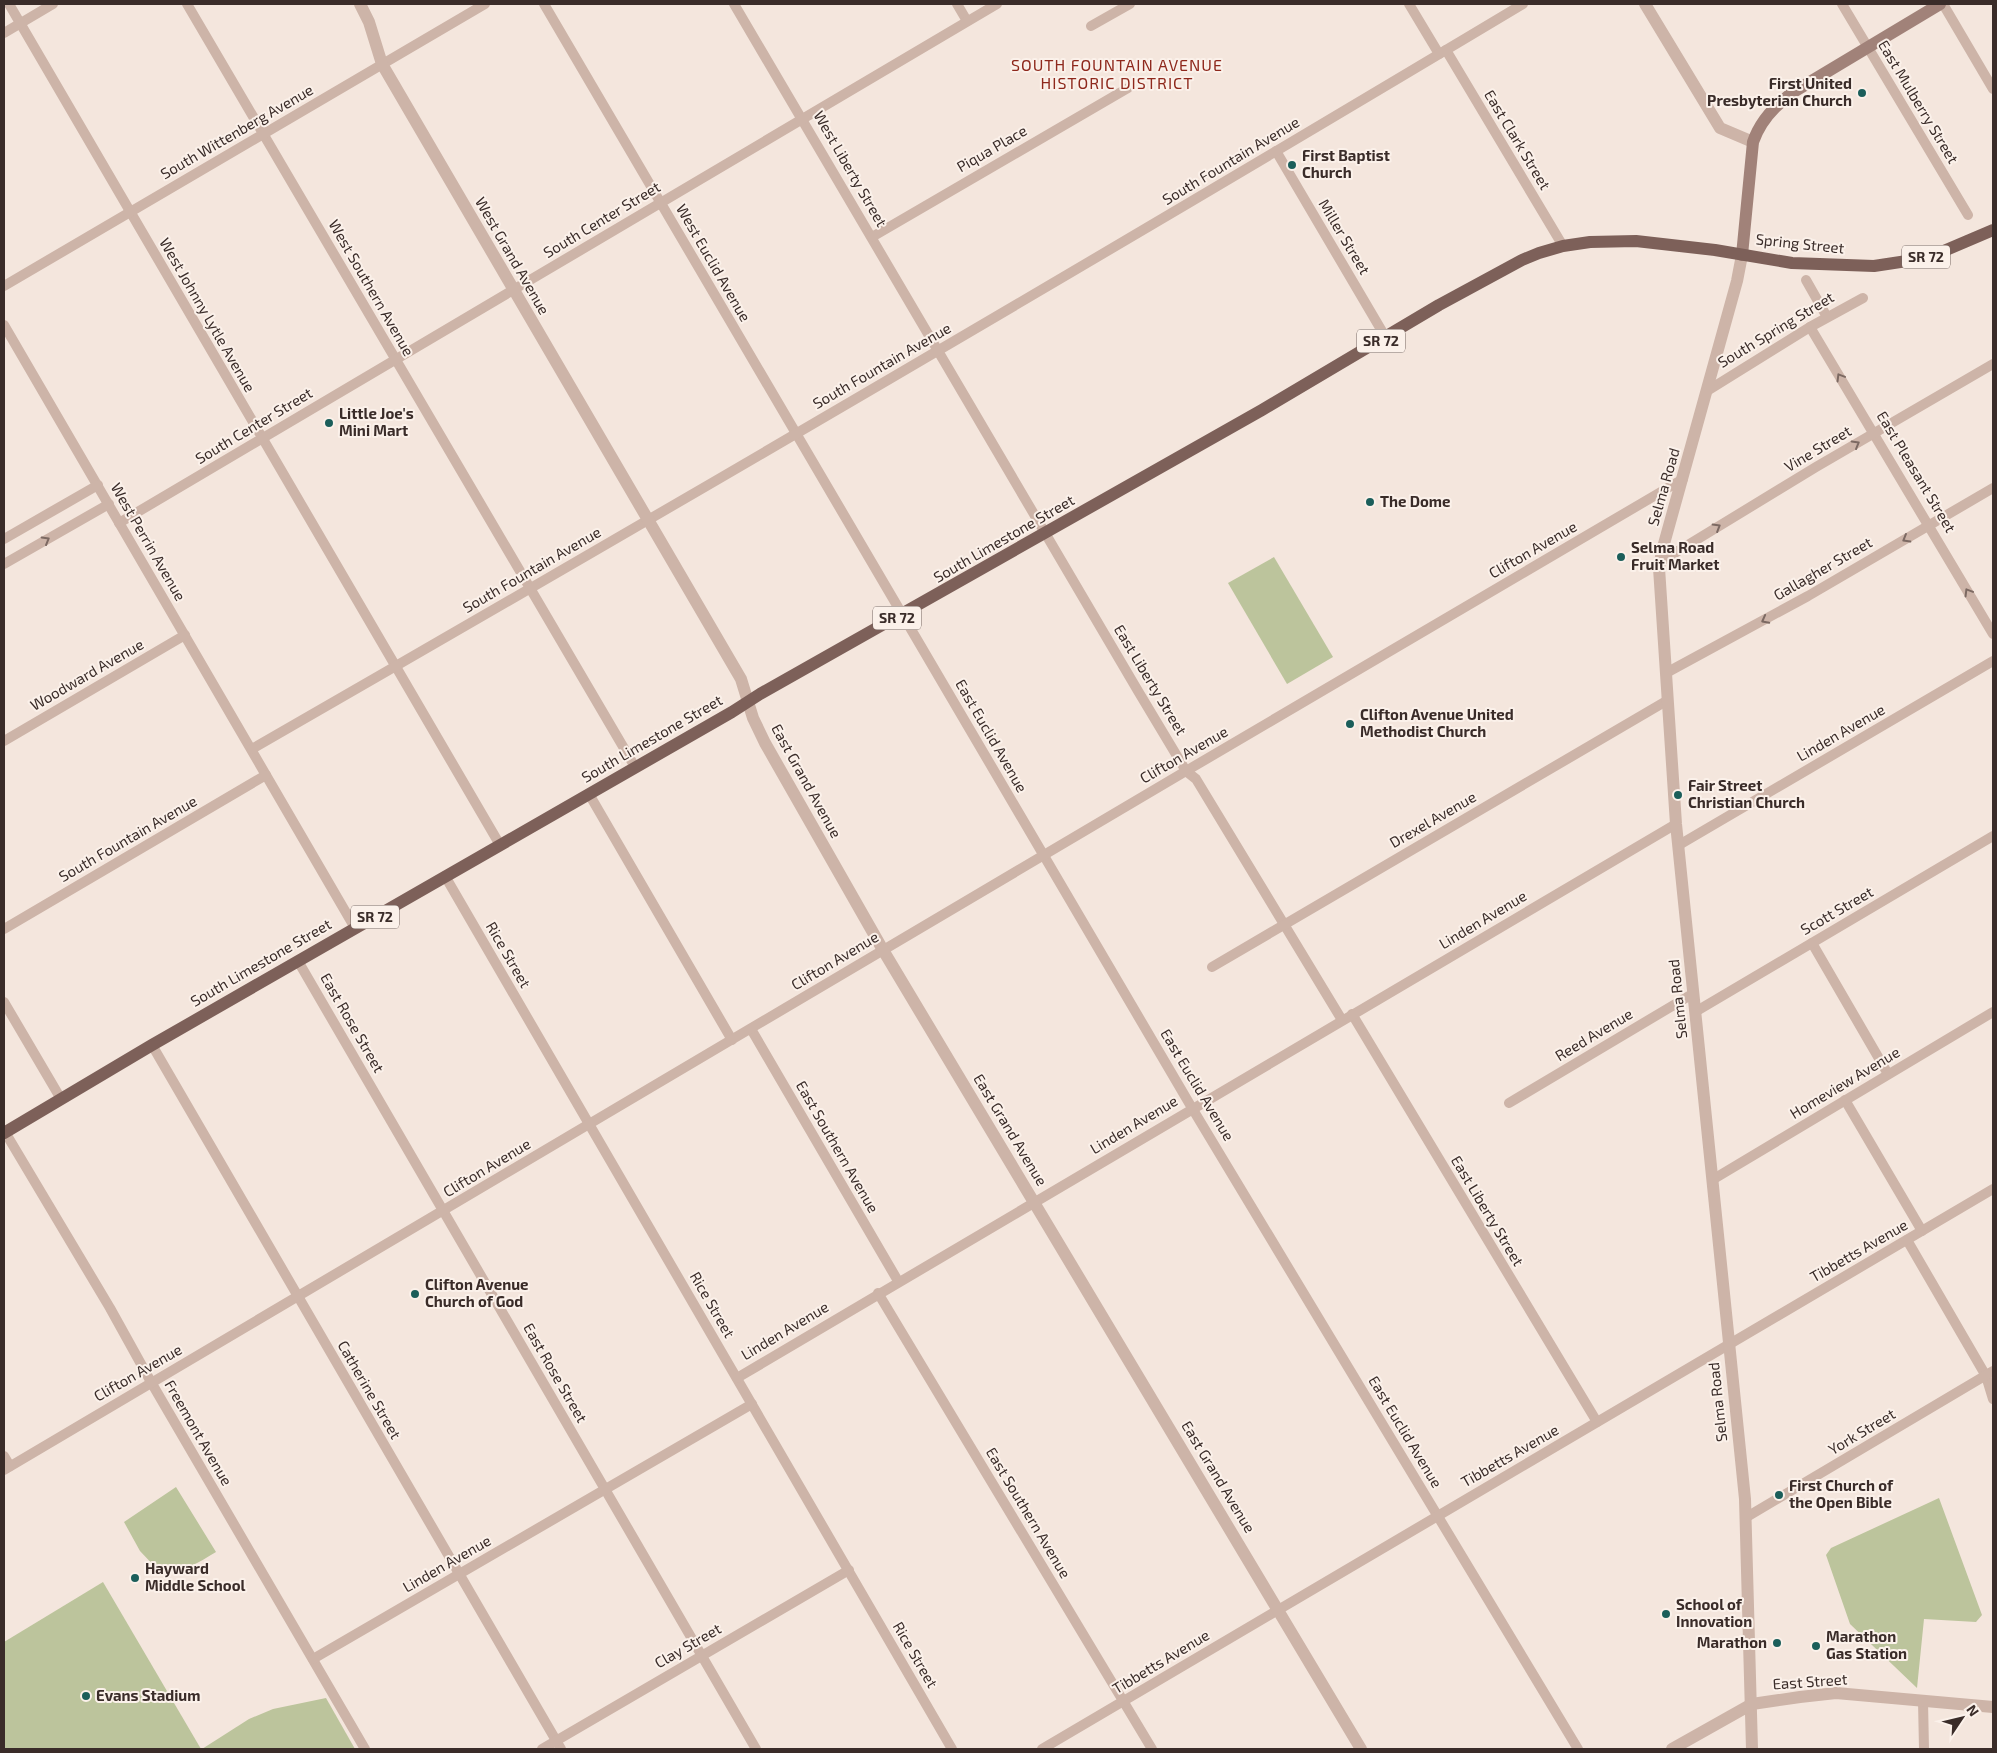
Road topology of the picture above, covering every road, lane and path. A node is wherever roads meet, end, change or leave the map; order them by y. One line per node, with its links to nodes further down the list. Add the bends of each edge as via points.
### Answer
1 (9, 4): 17 (street, West Johnny Lytle Avenue)
2 (53, 4): 17 (street)
3 (187, 4): 26 (street, West Southern Avenue)
4 (360, 4): 22 (street, West Grand Avenue)
5 (485, 4): 22 (street, South Wittenberg Avenue)
6 (544, 4): 29 (street, West Euclid Avenue)
7 (734, 4): 25 (street, West Liberty Street)
8 (957, 4): 16 (street)
9 (997, 4): 16 (street, South Center Street)
10 (1130, 4): 18 (street)
11 (1409, 4): 21 (street, East Clark Street)
12 (1523, 4): 21 (street, South Fountain Avenue)
13 (1645, 4): 27 (street, via 1720,128)
14 (1842, 4): 20 (street, East Mulberry Street)
15 (1942, 4): 20 (main road); 24 (street)
16 (967, 21): 25 (street, South Center Street)
17 (20, 23): 19 (street); 30 (street, West Johnny Lytle Avenue)
18 (1092, 26)
19 (4, 33)
20 (1868, 47): 27 (main road, via 1784,98 1757,130); 31 (street, East Mulberry Street)
21 (1442, 52): 28 (street, South Fountain Avenue); 34 (street, East Clark Street)
22 (382, 64): 26 (street, South Wittenberg Avenue); 38 (street, West Grand Avenue)
23 (1128, 88): 33 (street, Piqua Place)
24 (1993, 89)
25 (803, 119): 29 (street, South Center Street); 33 (street, West Liberty Street)
26 (263, 134): 30 (street, South Wittenberg Avenue); 45 (street, West Southern Avenue)
27 (1753, 142): 35 (main road)
28 (1276, 152): 43 (street, Miller Street); 44 (street, South Fountain Avenue)
29 (660, 203): 38 (street, South Center Street); 48 (street, West Euclid Avenue)
30 (129, 212): 37 (street, South Wittenberg Avenue); 50 (street, West Johnny Lytle Avenue)
31 (1968, 215)
32 (1993, 230): 35 (main road, Spring Street / SR 72, via 1939,253 1907,261 1854,266 1792,263)
33 (872, 237): 44 (street, West Liberty Street)
34 (1564, 246): 35 (main road, South Limestone Street / SR 72, via 1636,241); 43 (main road, South Limestone Street / SR 72, via 1522,260)
35 (1742, 255): 47 (street, Selma Road)
36 (1806, 280): 40 (street)
37 (4, 286)
38 (513, 290): 45 (street, South Center Street); 55 (street, West Grand Avenue)
39 (1863, 298): 40 (street, South Spring Street)
40 (1827, 318): 42 (street, South Spring Street)
41 (4, 325): 52 (street, West Perrin Avenue)
42 (1810, 326): 47 (street, South Spring Street); 49 (street, East Pleasant Street, one-way to 42)
43 (1386, 338): 58 (main road, South Limestone Street / SR 72)
44 (938, 351): 48 (street, South Fountain Avenue); 58 (street, East Liberty Street)
45 (396, 360): 50 (street, South Center Street); 62 (street, West Southern Avenue)
46 (1993, 364): 49 (street, Vine Street)
47 (1707, 391): 51 (street, Selma Road)
48 (796, 433): 55 (street, South Fountain Avenue); 63 (street, East Euclid Avenue)
49 (1874, 434): 57 (street, East Pleasant Street); 60 (street, Vine Street, one-way to 49)
50 (262, 438): 56 (street, South Center Street); 67 (street, West Johnny Lytle Avenue)
51 (1683, 479): 60 (street, Selma Road); 74 (street, Clifton Avenue)
52 (98, 485): 54 (street, West Perrin Avenue); 59 (street)
53 (1993, 488): 57 (street, Gallagher Street)
54 (109, 504): 56 (street, West Perrin Avenue); 61 (street, one-way to 54)
55 (648, 519): 62 (street, South Fountain Avenue); 70 (street, East Grand Avenue, via 742,679)
56 (119, 523): 65 (street, West Perrin Avenue)
57 (1929, 526): 64 (street, East Pleasant Street, one-way to 57); 68 (street, Gallagher Street, one-way to 68)
58 (1046, 534): 63 (main road, South Limestone Street / SR 72); 74 (street, East Liberty Street)
59 (4, 539)
60 (1660, 562): 68 (street, Selma Road)
61 (4, 564)
62 (530, 588): 67 (street, South Fountain Avenue); 73 (street)
63 (902, 615): 70 (main road, South Limestone Street / SR 72); 81 (street, East Euclid Avenue)
64 (1993, 634)
65 (185, 635): 71 (street, Woodward Avenue); 72 (street, West Perrin Avenue)
66 (1993, 661): 80 (street, Linden Avenue)
67 (396, 667): 72 (street, South Fountain Avenue); 79 (street, West Johnny Lytle Avenue)
68 (1666, 673): 69 (street, Selma Road)
69 (1668, 700): 77 (street, Selma Road); 83 (street, Drexel Avenue)
70 (747, 702): 73 (main road, South Limestone Street / SR 72); 87 (street, East Grand Avenue, via 765,743)
71 (4, 741)
72 (252, 749): 75 (street, West Perrin Avenue)
73 (635, 768): 76 (main road, South Limestone Street / SR 72)
74 (1186, 771): 81 (street, Clifton Avenue); 83 (street, East Liberty Street, via 1196,779)
75 (266, 775): 84 (street, South Fountain Avenue); 85 (street, West Perrin Avenue)
76 (589, 794): 79 (main road, South Limestone Street / SR 72); 97 (street)
77 (1676, 824): 80 (street, Selma Road); 94 (street, Linden Avenue)
78 (1993, 836): 86 (street, Scott Street)
79 (500, 845): 82 (main road, South Limestone Street / SR 72)
80 (1679, 845): 90 (street, Selma Road)
81 (1043, 855): 87 (street, Clifton Avenue); 103 (street, East Euclid Avenue)
82 (445, 876): 85 (main road, South Limestone Street / SR 72); 104 (street, Rice Street)
83 (1284, 925): 89 (street, Drexel Avenue); 95 (street, East Liberty Street)
84 (4, 928)
85 (355, 928): 88 (main road, South Limestone Street / SR 72)
86 (1812, 943): 92 (street, Scott Street); 99 (street)
87 (883, 950): 96 (street, Clifton Avenue); 108 (street, East Grand Avenue)
88 (298, 961): 98 (main road, South Limestone Street / SR 72); 109 (street, East Rose Street)
89 (1212, 967)
90 (1694, 993): 92 (street, Selma Road); 102 (street, Reed Avenue)
91 (4, 1002): 100 (street)
92 (1695, 1012): 106 (street, Selma Road)
93 (1993, 1012): 99 (street, Homeview Avenue)
94 (1352, 1014): 95 (street, Linden Avenue); 121 (street, East Liberty Street)
95 (1342, 1020): 103 (street, Linden Avenue)
96 (751, 1029): 97 (street, Clifton Avenue); 112 (street, East Southern Avenue)
97 (732, 1040): 104 (street, Clifton Avenue)
98 (152, 1045): 100 (main road, South Limestone Street / SR 72); 114 (street, Catherine Street)
99 (1888, 1074): 101 (street, Homeview Avenue)
100 (61, 1099): 105 (main road, South Limestone Street / SR 72)
101 (1845, 1100): 106 (street, Homeview Avenue); 110 (street)
102 (1509, 1103)
103 (1192, 1108): 108 (street, Linden Avenue); 125 (street, East Euclid Avenue)
104 (590, 1125): 109 (street, Clifton Avenue); 117 (street, Rice Street)
105 (4, 1132): 118 (street, Freemont Avenue)
106 (1712, 1180): 115 (street, Selma Road)
107 (1993, 1189): 110 (street, Tibbetts Avenue)
108 (1033, 1202): 112 (street, Linden Avenue); 129 (street, East Grand Avenue)
109 (444, 1211): 114 (street, Clifton Avenue); 124 (street, East Rose Street)
110 (1922, 1231): 111 (street, Tibbetts Avenue)
111 (1907, 1240): 115 (street, Tibbetts Avenue); 116 (street)
112 (898, 1281): 113 (street, Linden Avenue)
113 (878, 1293): 117 (street, Linden Avenue); 133 (street, East Southern Avenue)
114 (298, 1296): 118 (street, Clifton Avenue); 128 (street, Catherine Street)
115 (1729, 1344): 121 (street, Tibbetts Avenue); 126 (street, Selma Road)
116 (1989, 1373): 119 (street); 126 (street, York Street)
117 (737, 1378): 120 (street, Rice Street)
118 (151, 1382): 123 (street, Clifton Avenue); 131 (street, Freemont Avenue)
119 (1993, 1398)
120 (752, 1404): 124 (street, Linden Avenue); 127 (street, Rice Street)
121 (1597, 1422): 125 (street, Tibbetts Avenue)
122 (4, 1456): 123 (street)
123 (7, 1468)
124 (605, 1489): 128 (street, Linden Avenue); 130 (street, East Rose Street)
125 (1438, 1516): 129 (street, Tibbetts Avenue); 144 (street, East Euclid Avenue)
126 (1745, 1518): 134 (street, Selma Road)
127 (849, 1570): 130 (street, Clay Street); 140 (street, Rice Street)
128 (460, 1574): 131 (street, Linden Avenue); 136 (street, Catherine Street)
129 (1278, 1610): 133 (street, Tibbetts Avenue); 143 (street, East Grand Avenue)
130 (702, 1655): 136 (street, Clay Street); 139 (street, East Rose Street)
131 (313, 1659): 137 (street, Freemont Avenue)
132 (1923, 1701): 134 (street, East Street, via 1836,1693); 135 (street, East Street); 147 (street)
133 (1124, 1702): 141 (street, Tibbetts Avenue); 142 (street, East Southern Avenue)
134 (1752, 1704): 145 (street, East Street); 146 (street, Selma Road)
135 (1993, 1707)
136 (559, 1745): 138 (street, Clay Street)
137 (366, 1749)
138 (542, 1749)
139 (756, 1749)
140 (952, 1749)
141 (1042, 1749)
142 (1152, 1749)
143 (1361, 1749)
144 (1578, 1749)
145 (1672, 1749)
146 (1752, 1749)
147 (1924, 1749)

